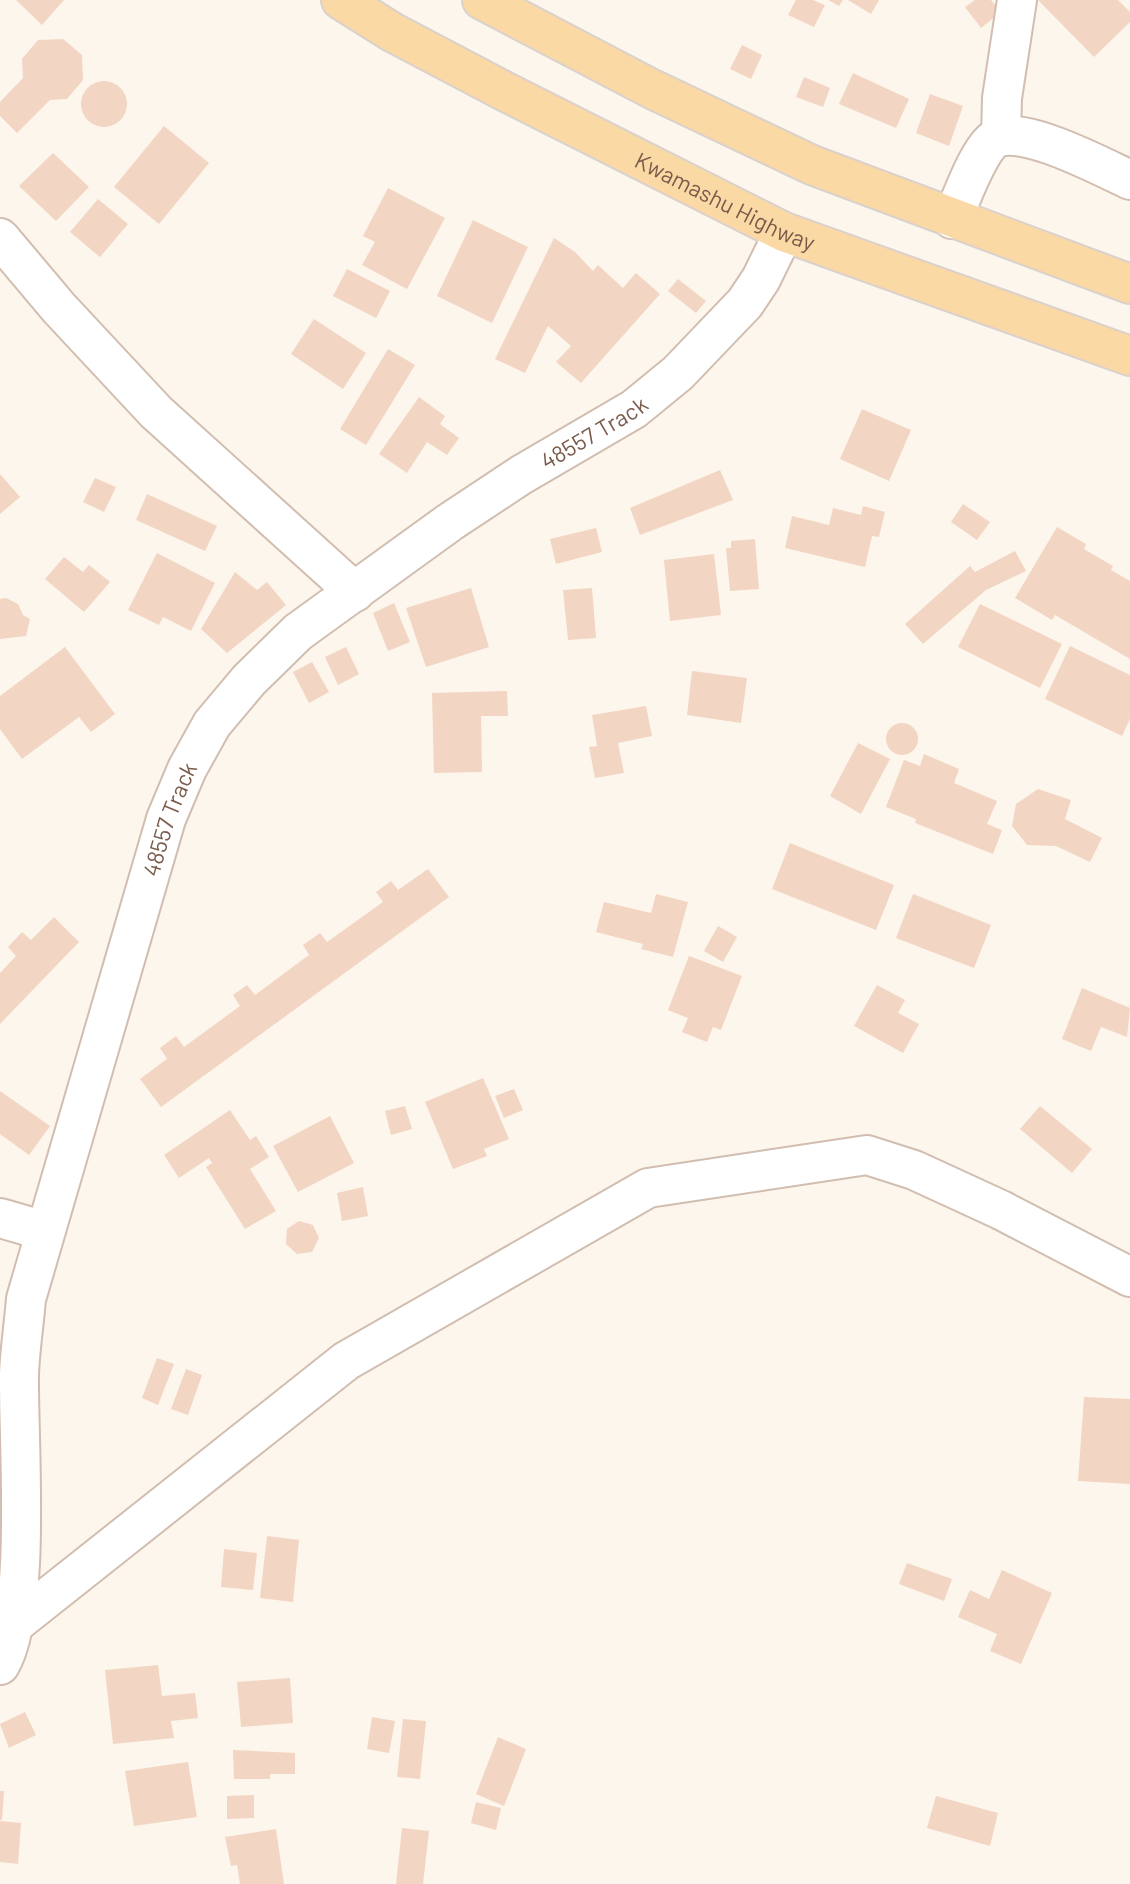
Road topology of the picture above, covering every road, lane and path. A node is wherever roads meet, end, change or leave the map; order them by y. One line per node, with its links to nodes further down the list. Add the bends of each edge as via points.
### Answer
1 (341, 0): 7 (main road, Kwamashu Highway, via 504,91)
2 (482, 0): 6 (main road, via 800,160)
3 (1017, 0): 4 (street)
4 (1001, 136): 5 (street, via 1016,134 1046,143); 6 (street, via 980,159)
5 (1130, 180)
6 (952, 219): 9 (main road)
7 (784, 232): 10 (main road, Kwamashu Highway); 11 (street, 48557 Track, via 745,303 678,373 634,409 521,475)
8 (0, 238): 11 (street, via 156,412)
9 (1130, 284)
10 (1130, 356)
11 (355, 592): 13 (street, 48557 Track, via 298,632 249,680 212,724 187,769 166,819)
12 (0, 1218): 13 (street)
13 (44, 1231): 15 (street, 48557 Track, via 26,1299 19,1370 19,1574)
14 (1130, 1277): 15 (street, via 989,1204 914,1170 867,1155 648,1188 346,1361)
15 (13, 1625): 16 (street, 48557 Track)
16 (0, 1665)

